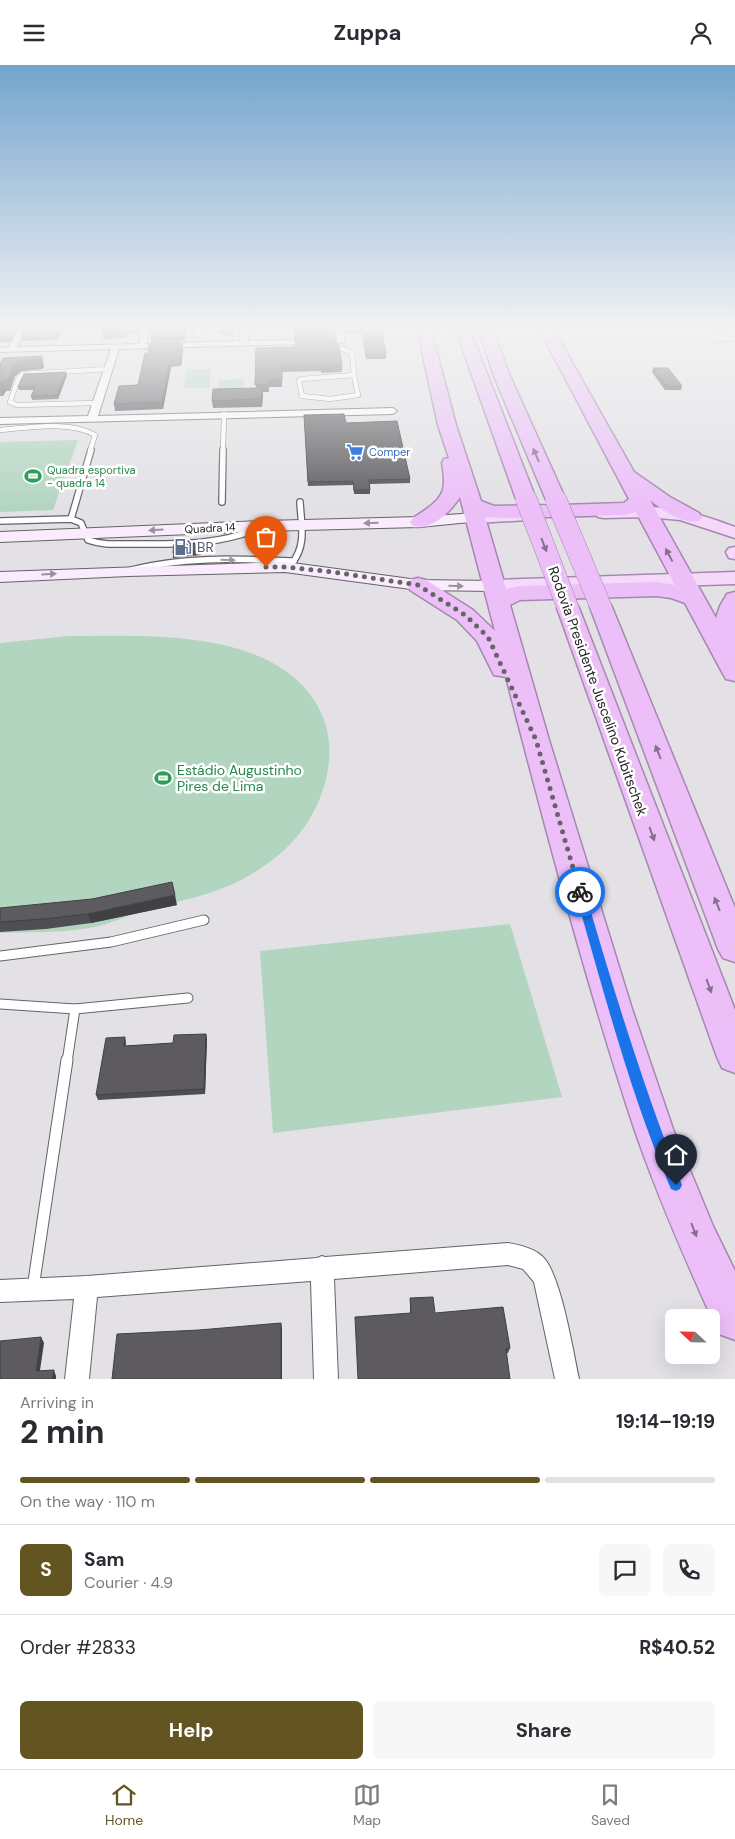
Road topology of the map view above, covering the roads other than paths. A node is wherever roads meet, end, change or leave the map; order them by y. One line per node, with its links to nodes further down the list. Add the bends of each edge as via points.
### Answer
1 (16, 386): 9 (lane, via 10,402 17,405)
2 (102, 386): 9 (street)
3 (300, 386): 4 (lane, via 302,396 311,398 355,397 359,391)
4 (358, 386)
5 (438, 386): 14 (highway)
6 (484, 386): 46 (highway, Rodovia Presidente Juscelino Kubitschek, one-way to 46, bridge)
7 (506, 386): 41 (highway, Rodovia Presidente Juscelino Kubitschek, one-way to 7, bridge, via 601,607)
8 (577, 386): 16 (highway)
9 (96, 403): 12 (street)
10 (393, 411): 11 (street)
11 (224, 414): 12 (street); 18 (lane)
12 (92, 419): 13 (street)
13 (0, 421)
14 (447, 425): 19 (highway); 25 (highway, via 447,447 455,482 449,501)
15 (0, 430): 23 (lane, via 77,427 92,431 95,435)
16 (622, 469): 20 (highway); 22 (highway, via 663,501)
17 (300, 501): 26 (lane)
18 (222, 502)
19 (473, 511): 20 (highway, via 632,507); 21 (main road); 25 (main road, Quadra 14); 35 (highway)
20 (646, 512): 21 (highway); 22 (main road); 33 (highway, one-way to 20)
21 (623, 513)
22 (692, 517): 27 (main road)
23 (71, 519): 24 (lane); 28 (lane, via 81,523)
24 (0, 521)
25 (420, 522): 26 (main road, Quadra 14, one-way to 26)
26 (300, 524): 28 (main road, Quadra 14, one-way to 28); 30 (lane, via 302,546)
27 (735, 533)
28 (85, 534): 29 (main road, Quadra 14)
29 (0, 537)
30 (290, 564): 31 (main road, one-way to 30); 34 (main road)
31 (0, 577)
32 (735, 578): 33 (main road)
33 (682, 579): 35 (main road); 36 (highway)
34 (418, 585): 35 (main road, one-way to 35); 39 (highway, via 465,615 488,637)
35 (496, 595): 36 (highway, via 623,589 671,591); 39 (highway)
36 (694, 599): 38 (highway)
37 (735, 599): 38 (highway, via 726,627)
38 (735, 673)
39 (536, 740): 51 (highway, one-way to 51, via 614,1009 654,1129 698,1240)
40 (204, 920): 42 (lane, via 111,942)
41 (735, 949)
42 (0, 956)
43 (188, 998): 45 (lane)
44 (0, 1004): 45 (lane)
45 (74, 1009): 49 (lane)
46 (735, 1057)
47 (322, 1267): 48 (street); 53 (street); 54 (street, via 508,1254 531,1259 545,1279)
48 (87, 1287): 49 (street); 52 (street)
49 (33, 1289): 50 (street)
50 (0, 1291)
51 (735, 1318)
52 (77, 1379)
53 (326, 1379)
54 (568, 1379)

